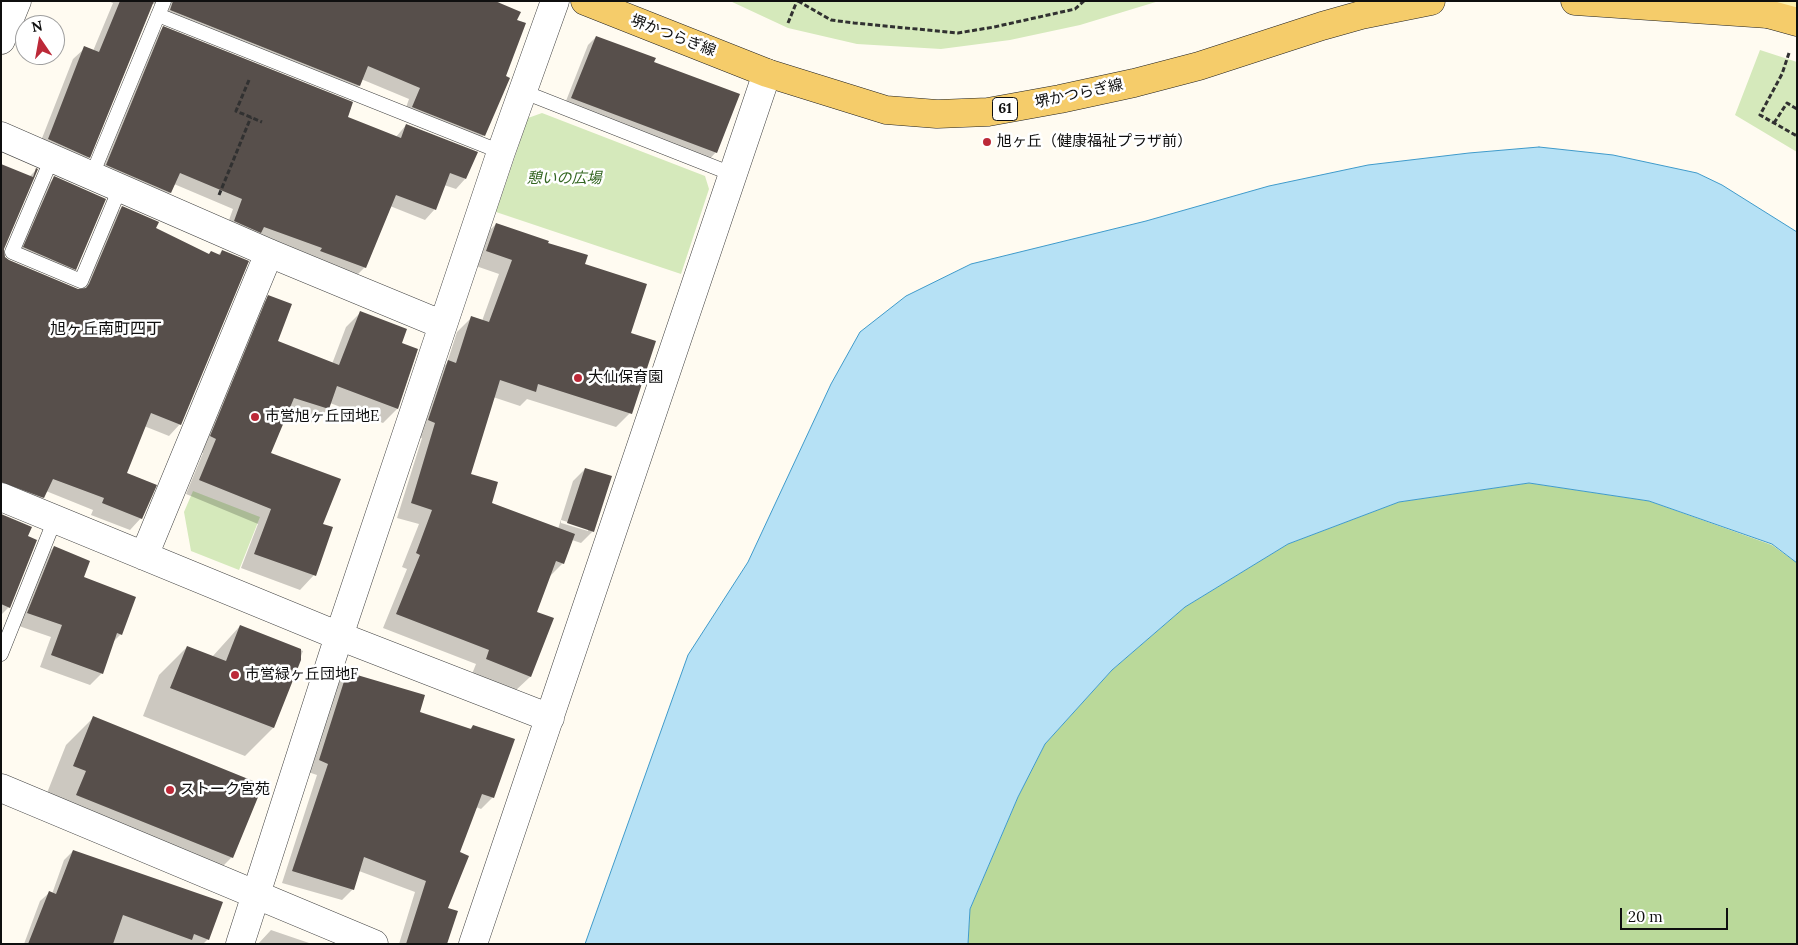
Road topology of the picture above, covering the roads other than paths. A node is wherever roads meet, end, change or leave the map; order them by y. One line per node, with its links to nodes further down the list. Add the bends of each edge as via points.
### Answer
1 (17, 1): 11 (street)
2 (164, 1): 9 (lane)
3 (555, 1): 13 (street)
4 (585, 1): 12 (main road, 堺かつらぎ線 / 61)
5 (1431, 1): 12 (main road, 堺かつらぎ線 / 61, via 1345,19 1199,66 1134,83 988,112 937,114 886,110)
6 (1575, 1): 8 (main road)
7 (1797, 2): 8 (street)
8 (1768, 14): 10 (main road)
9 (158, 15): 15 (lane); 18 (lane)
10 (1797, 22)
11 (1, 40)
12 (767, 73): 17 (street)
13 (524, 92): 15 (street); 17 (lane)
14 (1, 136): 16 (street)
15 (501, 152): 21 (street)
16 (52, 158): 18 (street); 19 (lane, via 12,252 81,281)
17 (732, 174): 27 (street)
18 (92, 175): 19 (street)
19 (120, 188): 20 (street)
20 (269, 252): 21 (street); 24 (street)
21 (443, 325): 25 (street)
22 (1, 497): 23 (street)
23 (55, 519): 24 (street); 26 (lane)
24 (144, 556): 25 (street)
25 (339, 636): 27 (street); 29 (street)
26 (1, 654)
27 (550, 718): 32 (street)
28 (1, 788): 29 (street)
29 (257, 895): 30 (street); 31 (street)
30 (240, 944)
31 (374, 944)
32 (473, 944)

